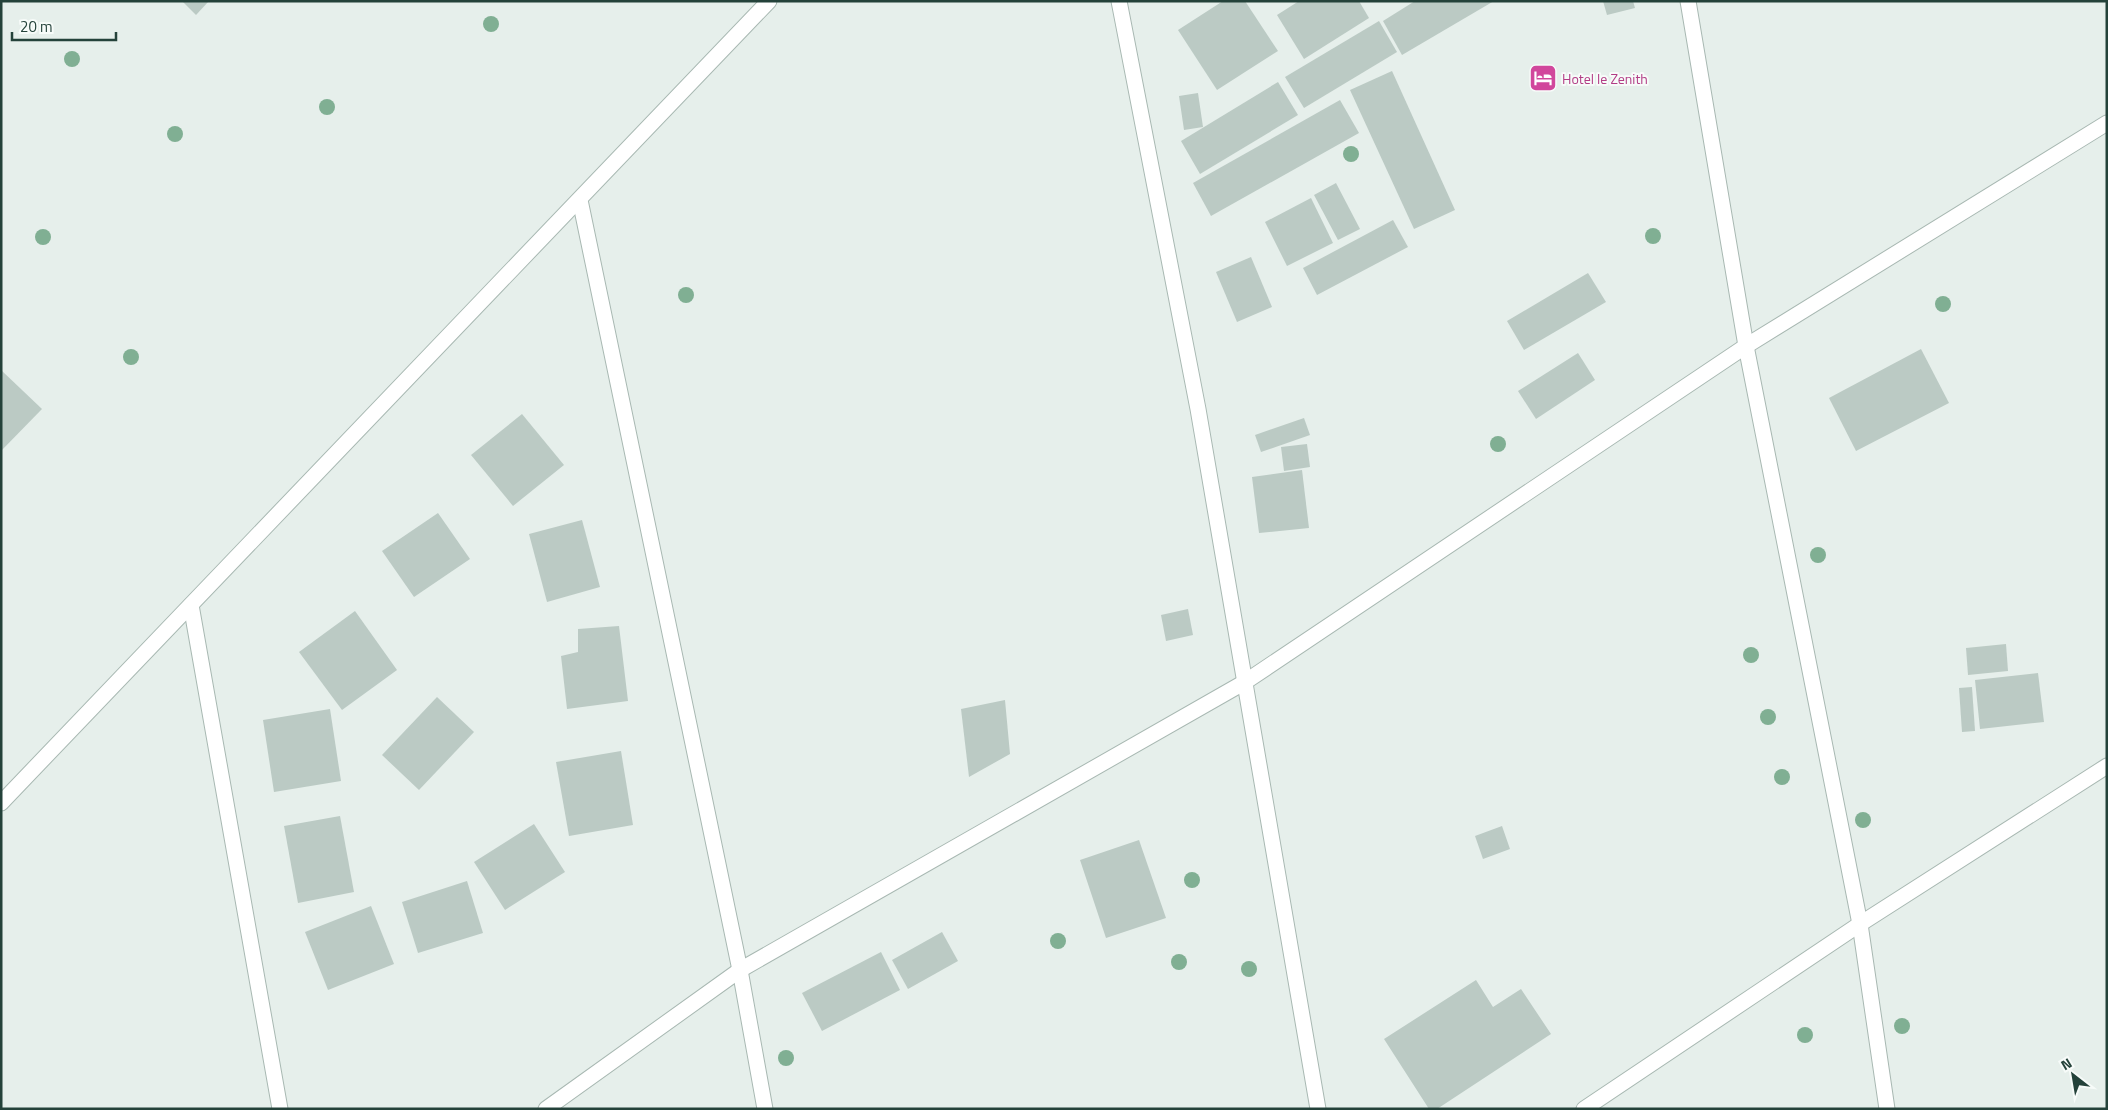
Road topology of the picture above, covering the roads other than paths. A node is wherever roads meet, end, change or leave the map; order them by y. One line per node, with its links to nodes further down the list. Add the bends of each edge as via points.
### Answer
1 (769, 1): 5 (street)
2 (1119, 1): 8 (street, via 1198,410)
3 (1688, 1): 6 (street)
4 (2107, 123): 6 (street)
5 (580, 200): 7 (street); 12 (street)
6 (1746, 346): 8 (street); 11 (street)
7 (191, 605): 10 (street); 13 (street)
8 (1245, 682): 12 (street); 16 (street)
9 (2107, 766): 11 (street)
10 (1, 803)
11 (1860, 924): 17 (street); 18 (street)
12 (740, 970): 14 (street); 15 (street)
13 (280, 1109)
14 (546, 1109)
15 (765, 1109)
16 (1318, 1109)
17 (1584, 1109)
18 (1887, 1109)

